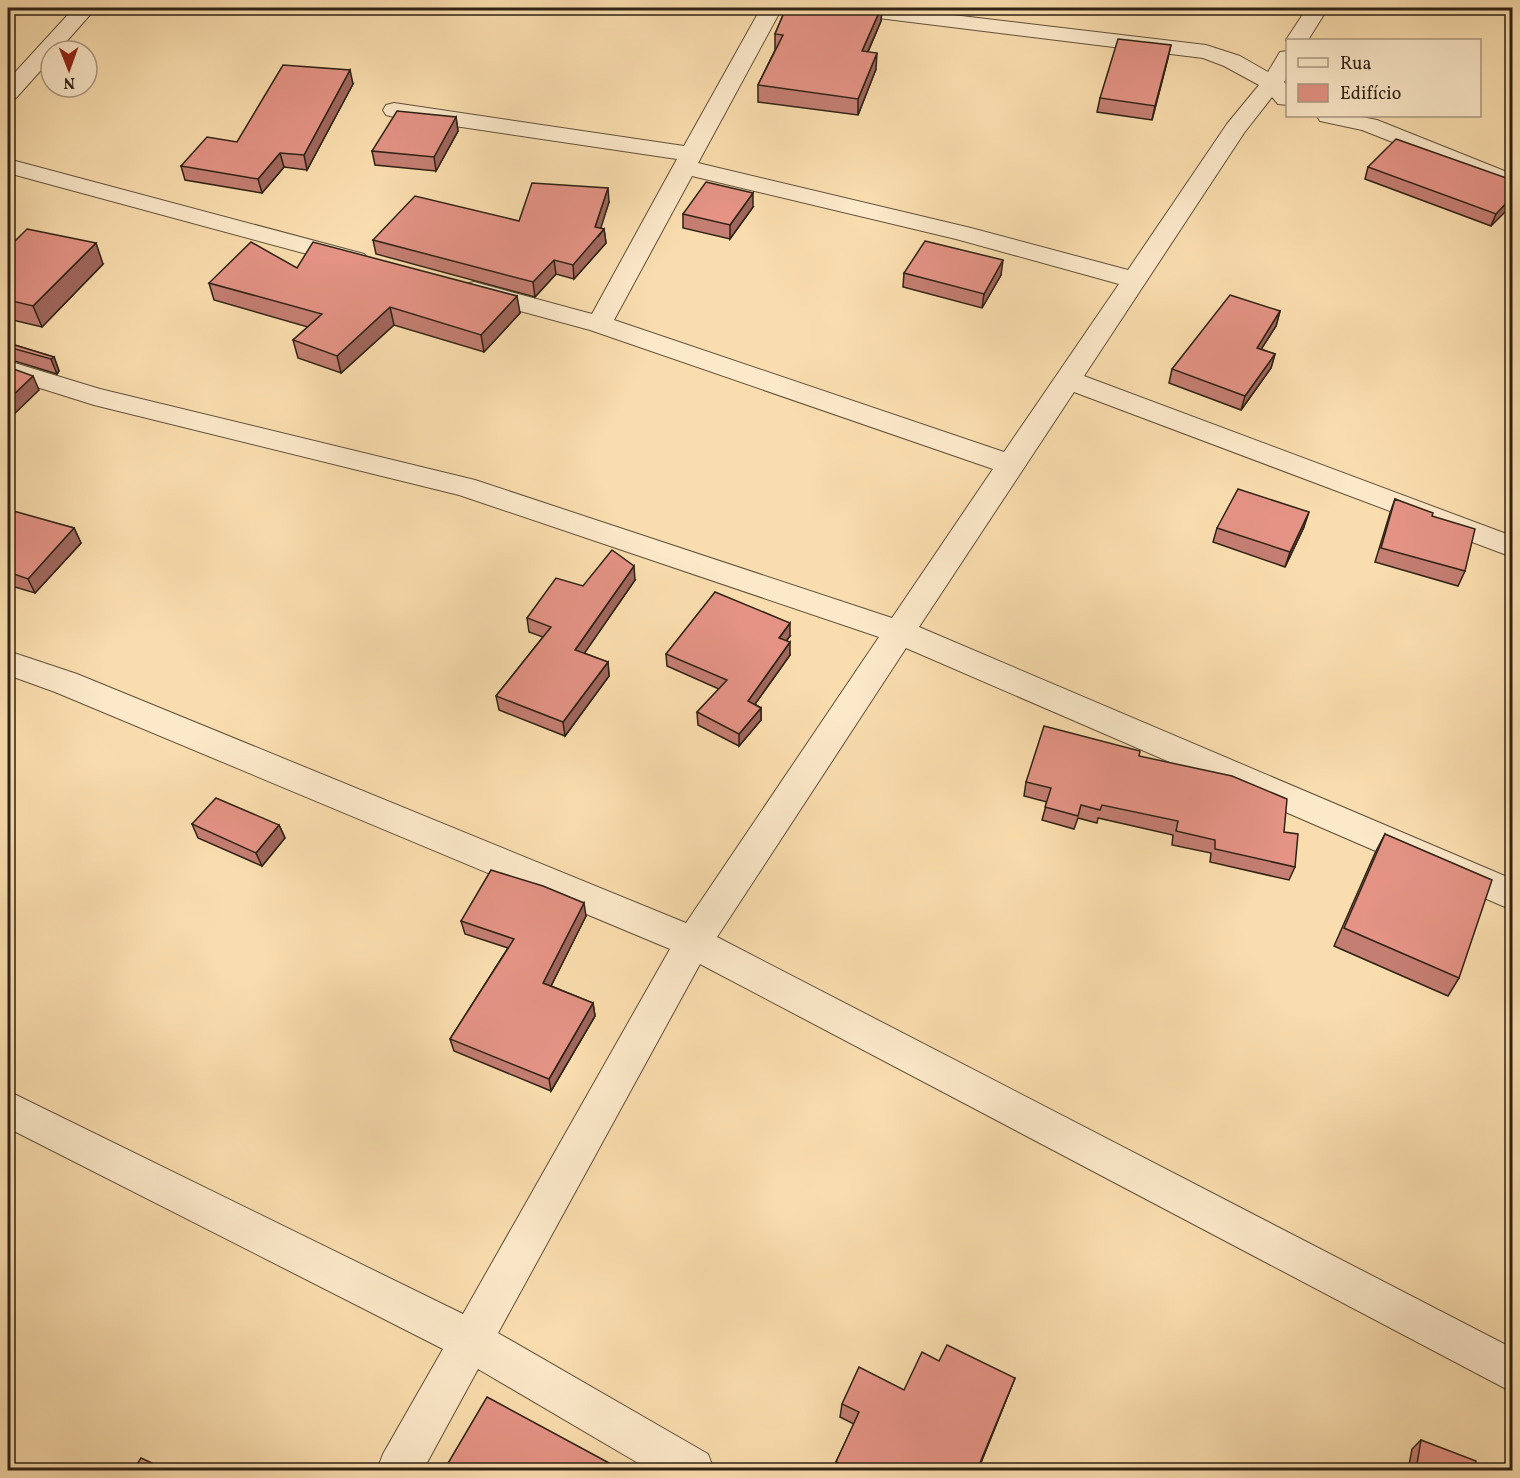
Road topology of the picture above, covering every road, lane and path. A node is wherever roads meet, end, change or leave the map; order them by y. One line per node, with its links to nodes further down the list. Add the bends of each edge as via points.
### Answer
1 (85, 8): 8 (street)
2 (771, 8): 11 (street)
3 (846, 8): 7 (street, via 1206,52 1249,69)
4 (1317, 8): 5 (street)
5 (1298, 39)
6 (1286, 62): 7 (street)
7 (1280, 91): 15 (street, via 1235,129)
8 (8, 93)
9 (394, 110): 11 (street)
10 (1333, 117): 13 (street, via 1369,125)
11 (688, 160): 15 (street); 17 (street)
12 (8, 166): 14 (street)
13 (1512, 182)
14 (383, 266)
15 (1134, 280): 19 (street)
16 (451, 284): 17 (street)
17 (599, 324): 20 (street)
18 (8, 369): 22 (street, via 94,396 465,487)
19 (1069, 380): 20 (street); 21 (street)
20 (1011, 465): 22 (street)
21 (1512, 547)
22 (900, 632): 24 (street); 25 (street)
23 (8, 663): 25 (street)
24 (1512, 895)
25 (693, 942): 27 (street); 28 (street)
26 (8, 1109): 27 (street)
27 (471, 1341): 29 (street); 30 (street)
28 (1512, 1371)
29 (399, 1470)
30 (692, 1470)

